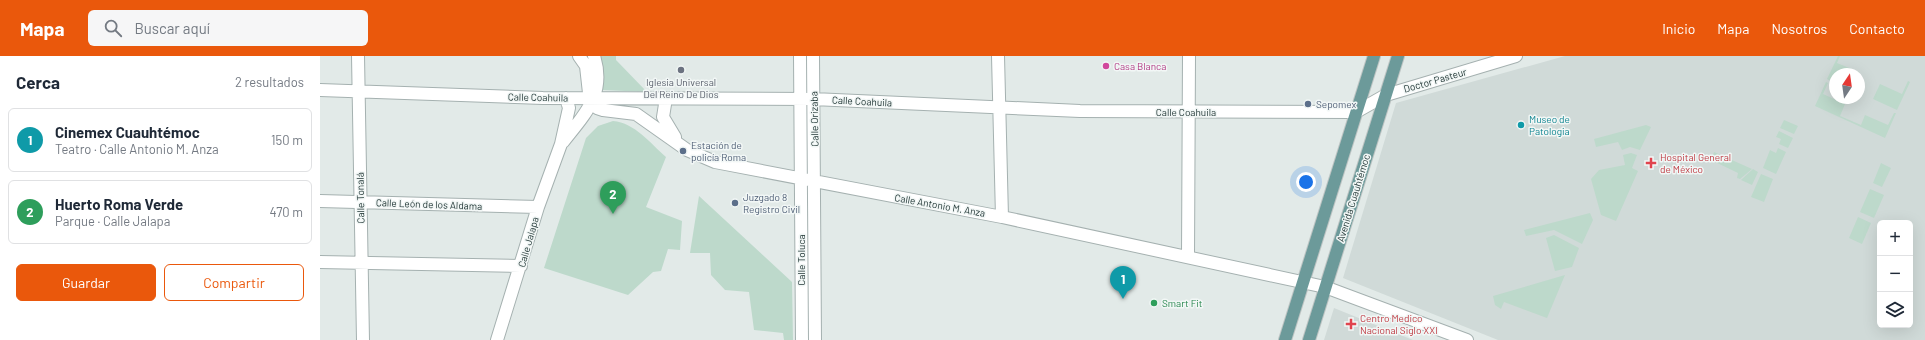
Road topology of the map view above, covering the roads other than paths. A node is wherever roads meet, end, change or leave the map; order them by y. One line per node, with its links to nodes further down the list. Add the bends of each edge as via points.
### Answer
1 (358, 56): 12 (street, Calle Tonalá)
2 (579, 56): 15 (street, via 586,66 589,93)
3 (594, 56): 15 (street, Calle Jalapa, via 599,81)
4 (800, 56): 17 (street, Calle Orizaba)
5 (813, 56): 18 (street, Calle Orizaba)
6 (998, 56): 19 (street)
7 (1189, 56): 20 (street)
8 (1374, 56): 21 (main road)
9 (1398, 56): 13 (main road, Avenida Cuauhtémoc)
10 (1516, 56): 13 (street, Doctor Pasteur)
11 (320, 90): 12 (street, Calle Coahuila)
12 (358, 91): 14 (street, Calle Coahuila); 27 (street, Calle Tonalá)
13 (1386, 94): 21 (street, Doctor Pasteur); 35 (main road, Avenida Cuauhtémoc)
14 (566, 98): 15 (street, Calle Coahuila); 23 (street, Calle Jalapa, via 569,108)
15 (594, 98): 16 (street, Calle Coahuila); 22 (street, Calle Antonio M. Anza, via 597,108 636,114); 23 (street, Calle Jalapa, via 581,120)
16 (666, 98): 17 (street, Calle Coahuila); 22 (street, via 663,117)
17 (800, 99): 18 (street, Calle Coahuila); 24 (street, Calle Orizaba)
18 (813, 99): 19 (street, Calle Coahuila); 25 (street, Calle Orizaba)
19 (998, 108): 20 (street, Calle Coahuila); 29 (street)
20 (1189, 112): 21 (street, Calle Coahuila); 30 (street)
21 (1356, 112): 34 (main road)
22 (679, 143): 24 (street, Calle Antonio M. Anza, via 692,153 716,162)
23 (561, 144): 28 (street, Calle Jalapa)
24 (801, 180): 25 (street, Calle Antonio M. Anza); 38 (street, Calle Toluca)
25 (815, 182): 29 (street, Calle Antonio M. Anza); 39 (street, Calle Toluca)
26 (320, 201): 27 (street, Calle León de los Aldama)
27 (360, 202): 28 (street, Calle León de los Aldama); 32 (street, Calle Tonalá)
28 (538, 207): 33 (street, Calle Jalapa)
29 (1002, 217): 30 (street, Calle Antonio M. Anza)
30 (1188, 256): 34 (street, Calle Antonio M. Anza)
31 (320, 262): 32 (street)
32 (361, 263): 33 (street); 36 (street, Calle Tonalá)
33 (521, 266): 37 (street, Calle Jalapa)
34 (1304, 282): 35 (street, Calle Antonio M. Anza); 40 (main road)
35 (1325, 287): 41 (main road, Avenida Cuauhtémoc); 42 (street, Calle Antonio M. Anza)
36 (362, 340)
37 (497, 340)
38 (802, 340)
39 (815, 340)
40 (1285, 340)
41 (1309, 340)
42 (1467, 340)

